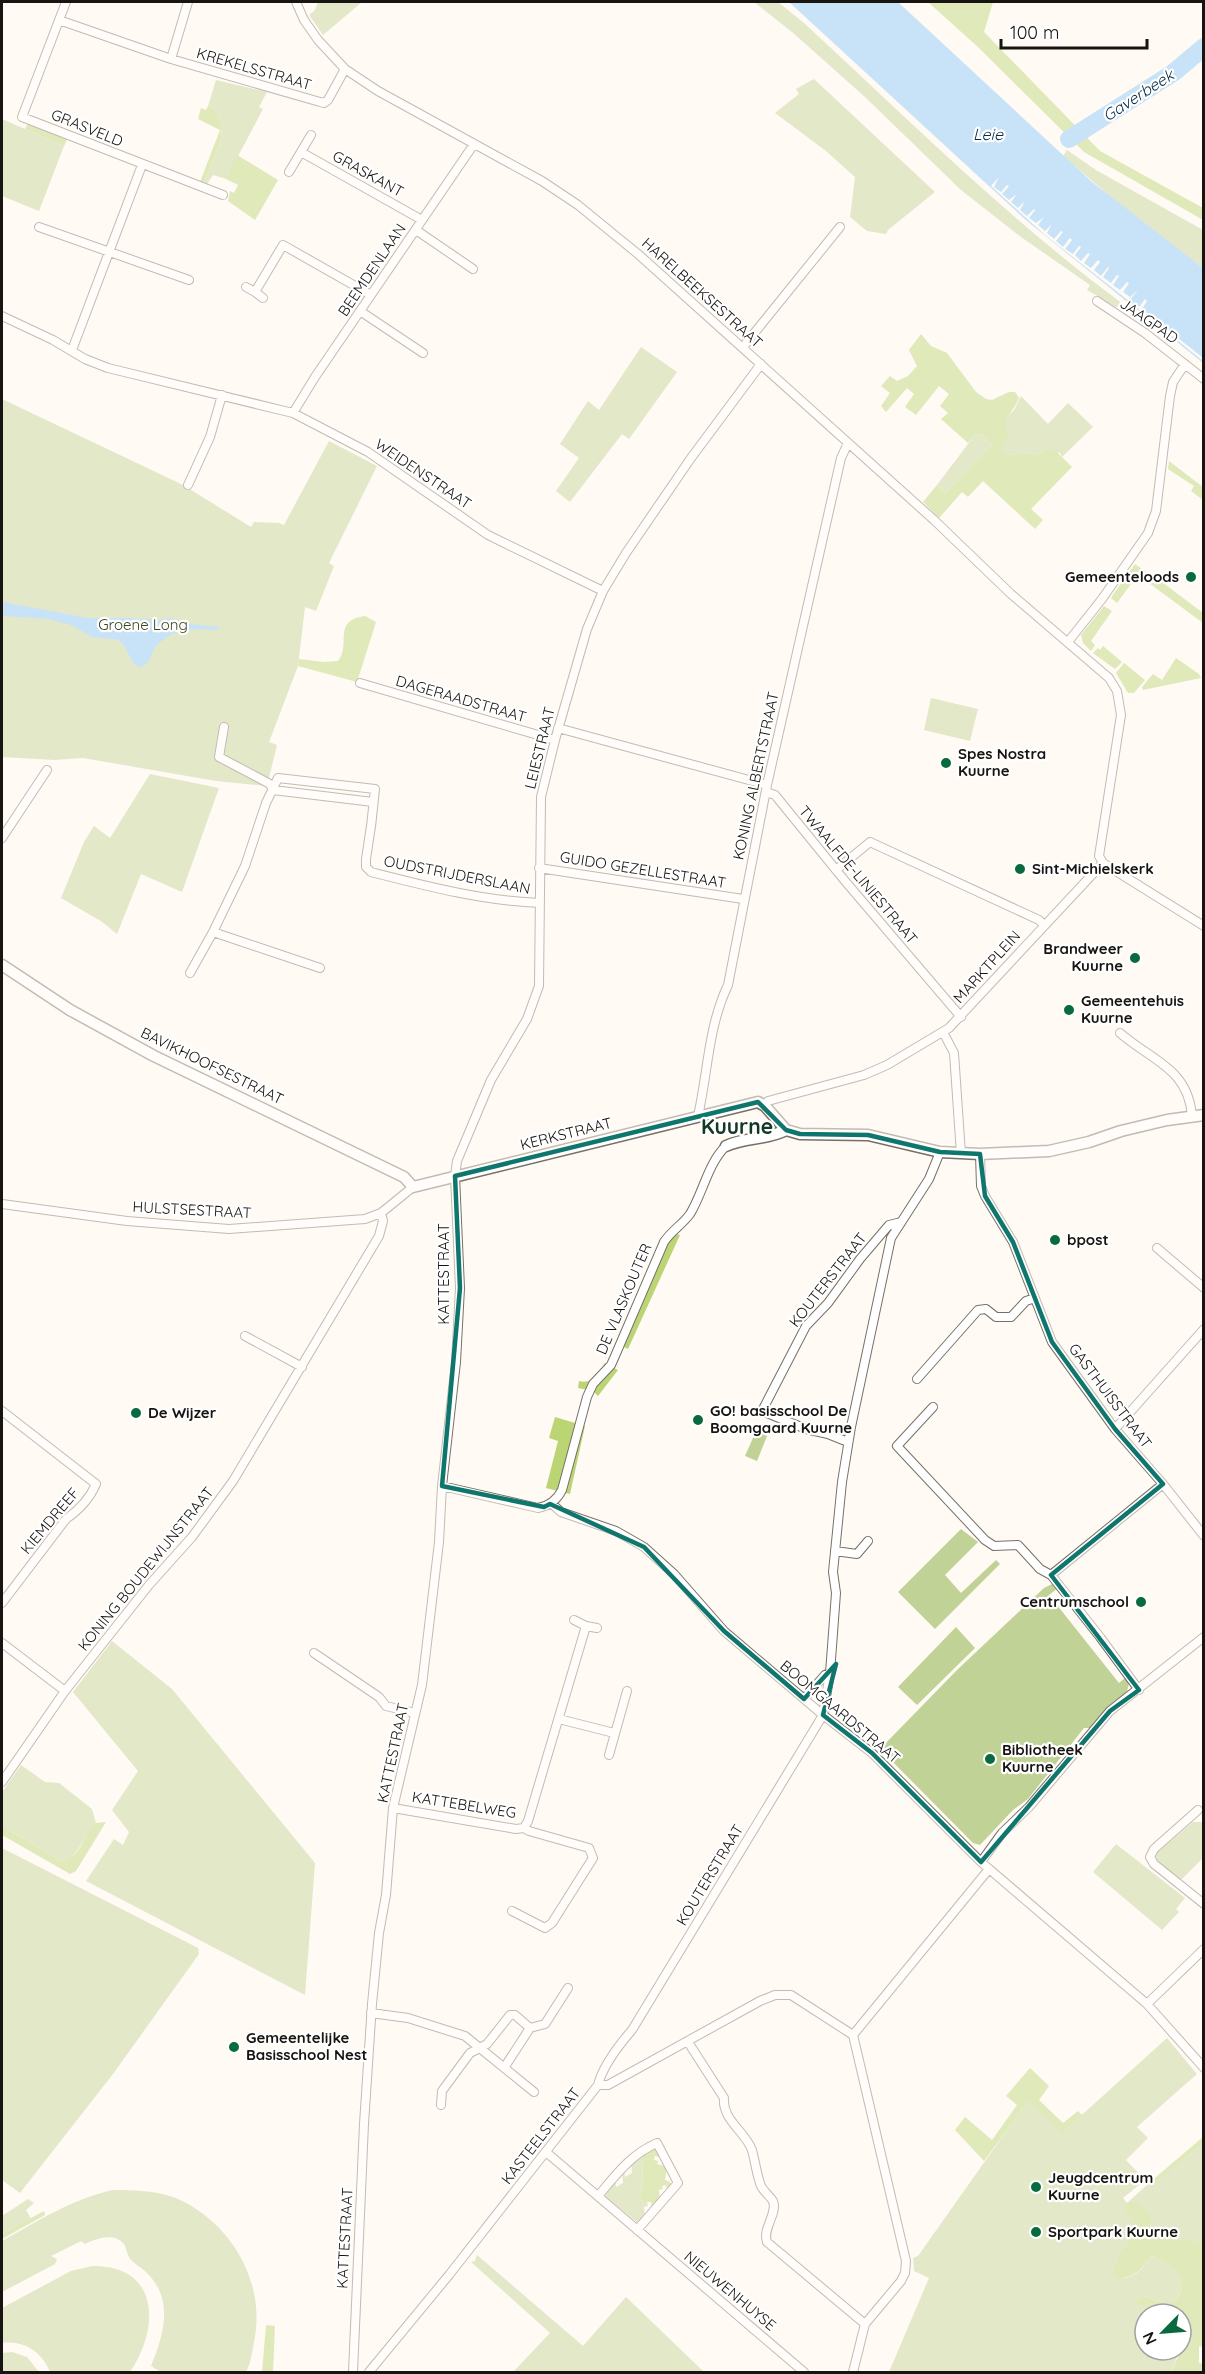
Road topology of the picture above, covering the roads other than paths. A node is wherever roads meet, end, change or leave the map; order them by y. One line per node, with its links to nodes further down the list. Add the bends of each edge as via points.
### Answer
1 (66, 2): 4 (street)
2 (188, 2): 5 (street)
3 (296, 2): 6 (street, HARELBEEKSESTRAAT, via 318,40)
4 (59, 20): 5 (street, KREKELSSTRAAT); 10 (street, GRASVELD, via 22,117)
5 (171, 59): 6 (street, KREKELSSTRAAT, via 324,103)
6 (345, 69): 8 (street, HARELBEEKSESTRAAT)
7 (311, 135): 9 (street)
8 (474, 144): 13 (street, BEEMDENLAAN); 27 (street, HARELBEEKSESTRAAT, via 578,205)
9 (301, 152): 11 (street); 13 (street, GRASKANT)
10 (142, 165): 12 (street, GRASVELD); 17 (street)
11 (289, 172)
12 (223, 195)
13 (422, 220): 16 (street, BEEMDENLAAN)
14 (39, 227): 17 (street)
15 (840, 227): 27 (street)
16 (416, 231): 18 (street); 22 (street, BEEMDENLAAN)
17 (109, 251): 19 (street); 28 (street)
18 (472, 269)
19 (189, 280)
20 (246, 287): 21 (street)
21 (255, 292): 22 (street, via 283,245); 23 (street)
22 (371, 295): 25 (street, BEEMDENLAAN)
23 (263, 298)
24 (1097, 301): 31 (street, JAAGPAD)
25 (360, 311): 29 (street); 34 (street, BEEMDENLAAN)
26 (2, 316): 28 (street, WEIDENSTRAAT)
27 (743, 347): 30 (street, HARELBEEKSESTRAAT)
28 (72, 350): 33 (street, WEIDENSTRAAT, via 108,368)
29 (423, 353)
30 (761, 364): 35 (street, HARELBEEKSESTRAAT); 37 (street, LEIESTRAAT, via 684,467)
31 (1185, 364): 32 (street, JAAGPAD); 38 (street, via 1173,382 1170,396 1152,524)
32 (1203, 379)
33 (222, 395): 34 (street, WEIDENSTRAAT); 36 (street, via 210,437)
34 (293, 413): 37 (street, WEIDENSTRAAT, via 368,452 488,535)
35 (848, 443): 38 (street, HARELBEEKSESTRAAT); 44 (street, KONING ALBERTSTRAAT, via 841,458)
36 (189, 485)
37 (603, 591): 41 (street, LEIESTRAAT, via 587,629)
38 (1068, 642): 48 (street, HARELBEEKSESTRAAT, via 1112,681 1121,704)
39 (360, 683): 42 (street, DAGERAADSTRAAT)
40 (224, 727): 45 (street, via 219,757 270,784)
41 (558, 728): 42 (street, LEIESTRAAT); 44 (street)
42 (555, 740): 49 (street, LEIESTRAAT, via 541,797)
43 (47, 770): 47 (street)
44 (766, 789): 50 (street, TWAALFDE-LINIESTRAAT); 51 (street, KONING ALBERTSTRAAT)
45 (273, 790): 46 (street); 46 (street, via 278,778 375,789); 55 (street, via 245,866)
46 (373, 802): 52 (street, OUDSTRIJDERSLAAN, via 366,867 371,872 456,891)
47 (2, 838)
48 (1101, 859): 53 (street, MARKTPLEIN); 54 (street)
49 (539, 868): 51 (street, GUIDO GEZELLESTRAAT); 52 (street, LEIESTRAAT)
50 (836, 870): 53 (street, MARKTPLEIN, via 870,842); 59 (street, TWAALFDE-LINIESTRAAT)
51 (743, 899): 65 (street, KONING ALBERTSTRAAT, via 728,984 718,1005 704,1072)
52 (540, 903): 72 (street, LEIESTRAAT, via 541,964 535,1002 491,1080 457,1161)
53 (1044, 925): 60 (street, MARKTPLEIN)
54 (1203, 926)
55 (213, 932): 57 (street); 58 (street)
56 (2, 965): 73 (street, BAVIKHOOFSESTRAAT, via 122,1039 404,1177)
57 (320, 968)
58 (190, 973)
59 (927, 979): 60 (street, MARKTPLEIN)
60 (961, 1017): 61 (street, KERKSTRAAT)
61 (943, 1032): 63 (street, KERKSTRAAT, via 864,1075 768,1101); 70 (street, via 954,1053)
62 (1120, 1033): 66 (street, via 1179,1079 1190,1099)
63 (765, 1106): 65 (street, KERKSTRAAT, via 758,1102); 67 (street)
64 (1203, 1115): 66 (street)
65 (698, 1116): 72 (street, KERKSTRAAT)
66 (1192, 1116): 71 (street, via 1049,1151)
67 (786, 1130): 68 (street); 69 (street, via 800,1134 868,1135)
68 (726, 1146): 90 (street, DE VLASKOUTER, via 689,1216 664,1242 611,1365 590,1389 562,1490)
69 (940, 1152): 70 (street); 76 (street, KOUTERSTRAAT, via 929,1179)
70 (961, 1154): 71 (street)
71 (980, 1154): 79 (street, GASTHUISSTRAAT, via 981,1186 1013,1242)
72 (455, 1176): 73 (street, KERKSTRAAT); 89 (street, KATTESTRAAT, via 460,1288)
73 (413, 1187): 75 (street, KERKSTRAAT)
74 (2, 1204): 75 (street, HULSTSESTRAAT, via 127,1221 229,1229 365,1219)
75 (381, 1213): 82 (street, KONING BOUDEWIJNSTRAAT, via 379,1236)
76 (901, 1222): 87 (street, KOUTERSTRAAT, via 891,1238 886,1258); 87 (street, KOUTERSTRAAT, via 889,1225 806,1326 762,1411)
77 (1157, 1248): 78 (street)
78 (1203, 1288)
79 (1035, 1298): 83 (street, via 1026,1301 1011,1317 996,1317 986,1309 978,1311); 86 (street, GASTHUISSTRAAT, via 1052,1342)
80 (1203, 1329): 86 (street)
81 (245, 1336): 82 (street)
82 (302, 1367): 104 (street, KONING BOUDEWIJNSTRAAT, via 226,1491)
83 (917, 1379)
84 (933, 1407): 94 (street, via 897,1446 985,1540 994,1546 1018,1545)
85 (3, 1415): 95 (street, KIEMDREEF, via 96,1484)
86 (1115, 1430): 88 (street, GASTHUISSTRAAT)
87 (848, 1442): 93 (street, KOUTERSTRAAT)
88 (1163, 1484): 91 (street, GASTHUISSTRAAT); 94 (street)
89 (442, 1486): 90 (street, via 538,1508); 107 (street, KATTESTRAAT, via 427,1646)
90 (551, 1503): 106 (street, BOOMGAARDSTRAAT, via 561,1512 616,1531 644,1547 674,1574 724,1631)
91 (1203, 1536)
92 (868, 1541): 93 (street, via 857,1554)
93 (835, 1551): 102 (street, KOUTERSTRAAT)
94 (1051, 1575): 103 (street)
95 (2, 1603)
96 (574, 1620): 97 (street)
97 (586, 1626): 98 (street); 109 (street, KATTEBELWEG)
98 (597, 1628)
99 (1203, 1637): 103 (street)
100 (2, 1643): 104 (street)
101 (314, 1653): 107 (street, via 379,1697 386,1706)
102 (830, 1673): 106 (street); 108 (street, KOUTERSTRAAT)
103 (1139, 1690): 116 (street, via 1110,1711)
104 (65, 1691): 112 (street, KONING BOUDEWIJNSTRAAT)
105 (627, 1691): 110 (street)
106 (804, 1699): 108 (street, BOOMGAARDSTRAAT)
107 (415, 1713): 113 (street, KATTESTRAAT)
108 (823, 1715): 116 (street, BOOMGAARDSTRAAT, via 872,1753); 130 (street, KOUTERSTRAAT, via 632,2030 600,2075)
109 (559, 1719): 110 (street); 115 (street, KATTEBELWEG)
110 (614, 1733): 111 (street)
111 (609, 1755)
112 (2, 1782)
113 (393, 1808): 115 (street, KATTEBELWEG); 123 (street, KATTESTRAAT)
114 (1198, 1809): 118 (street, via 1150,1857)
115 (524, 1828): 119 (street, via 588,1848 593,1858 552,1923 544,1928)
116 (981, 1862): 117 (street, BOOMGAARDSTRAAT)
117 (989, 1869): 122 (street, BOOMGAARDSTRAAT); 125 (street)
118 (1203, 1904)
119 (512, 1911)
120 (1203, 1949): 122 (street)
121 (568, 1988): 124 (street, via 545,2024)
122 (1147, 2004): 129 (street, BOOMGAARDSTRAAT)
123 (371, 2013): 127 (street, via 408,2018 465,2037); 137 (street, KATTESTRAAT)
124 (530, 2028): 127 (street, via 510,2015); 128 (street)
125 (853, 2035): 126 (street, KASTEELSTRAAT, via 791,1995 782,1994 760,2001); 136 (street, via 906,2261 901,2281)
126 (688, 2042): 130 (street, KASTEELSTRAAT, via 608,2085); 136 (street, via 724,2098 723,2106 733,2125 753,2152 762,2187 773,2202 767,2242)
127 (481, 2048): 128 (street); 132 (street, via 470,2053 442,2091)
128 (504, 2068): 131 (street)
129 (1203, 2068)
130 (598, 2085): 133 (street, KASTEELSTRAAT)
131 (534, 2092)
132 (441, 2105)
133 (546, 2152): 134 (street, NIEUWENHUYSE); 138 (street, KASTEELSTRAAT)
134 (597, 2196): 135 (street, NIEUWENHUYSE); 135 (street, via 629,2161 657,2143 678,2183)
135 (637, 2230): 139 (street, NIEUWENHUYSE)
136 (865, 2324): 140 (street)
137 (353, 2373)
138 (369, 2373)
139 (804, 2373)
140 (853, 2373)

